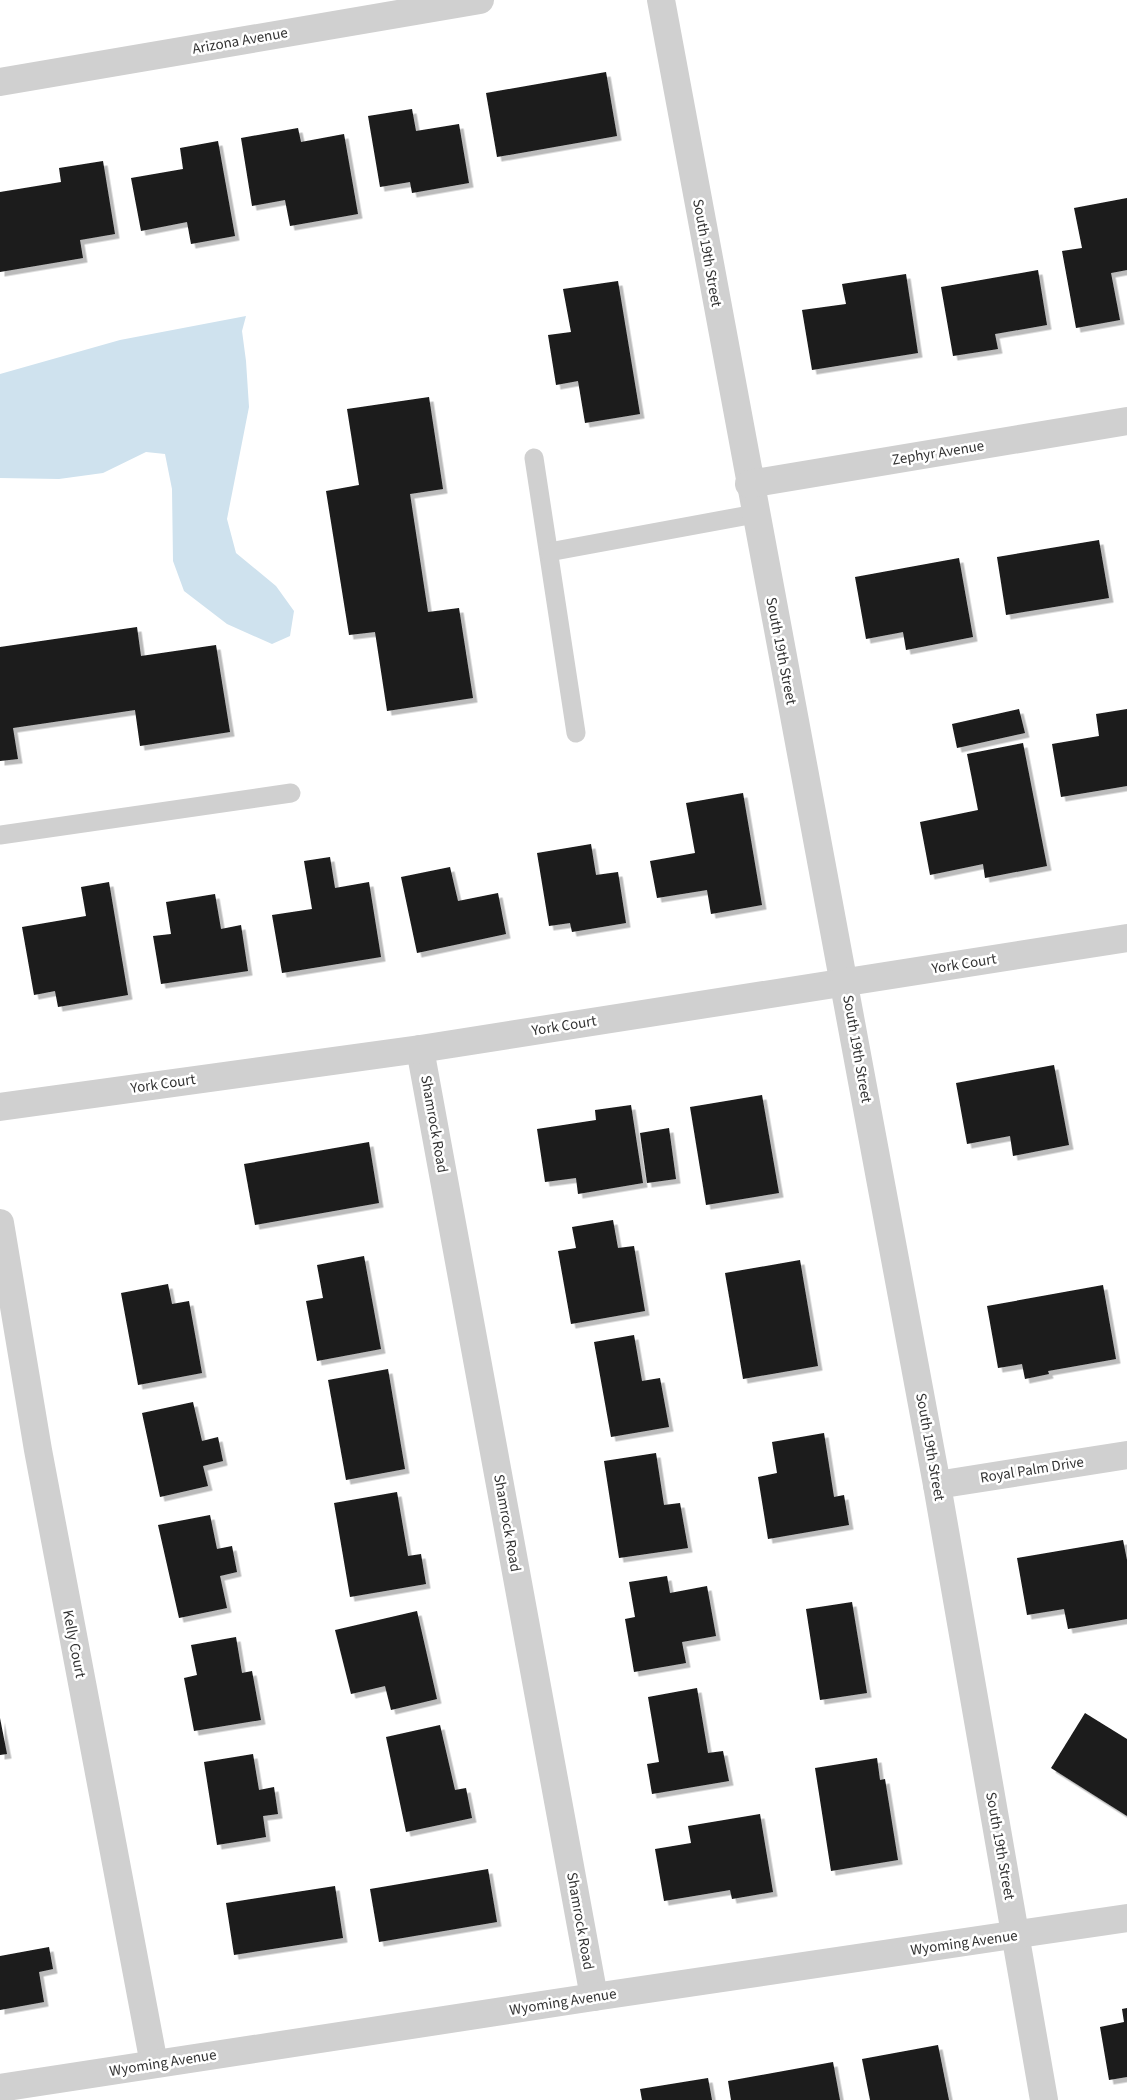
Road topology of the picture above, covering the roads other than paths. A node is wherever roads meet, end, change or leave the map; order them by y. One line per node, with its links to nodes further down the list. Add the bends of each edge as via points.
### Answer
1 (480, 0): 3 (street, Arizona Avenue)
2 (660, 0): 6 (street, South 19th Street)
3 (0, 82)
4 (1127, 421): 6 (street, Zephyr Avenue)
5 (534, 458): 8 (lane)
6 (749, 484): 7 (street, South 19th Street)
7 (755, 514): 8 (lane); 13 (street, South 19th Street)
8 (549, 552): 9 (lane)
9 (576, 733)
10 (291, 793): 11 (lane)
11 (0, 835)
12 (1127, 938): 13 (street, York Court)
13 (845, 983): 14 (street, York Court); 18 (street, South 19th Street)
14 (420, 1049): 15 (street, York Court); 21 (street, Shamrock Road)
15 (0, 1107)
16 (0, 1223): 22 (street, Kelly Court, via 38,1450)
17 (1127, 1454): 18 (street, Royal Palm Drive)
18 (937, 1485): 20 (street, South 19th Street)
19 (1127, 1918): 20 (street, Wyoming Avenue)
20 (1016, 1936): 21 (street, Wyoming Avenue); 24 (street, South 19th Street)
21 (594, 1997): 22 (street, Wyoming Avenue)
22 (154, 2064): 23 (street, Wyoming Avenue)
23 (0, 2088)
24 (1044, 2100)

